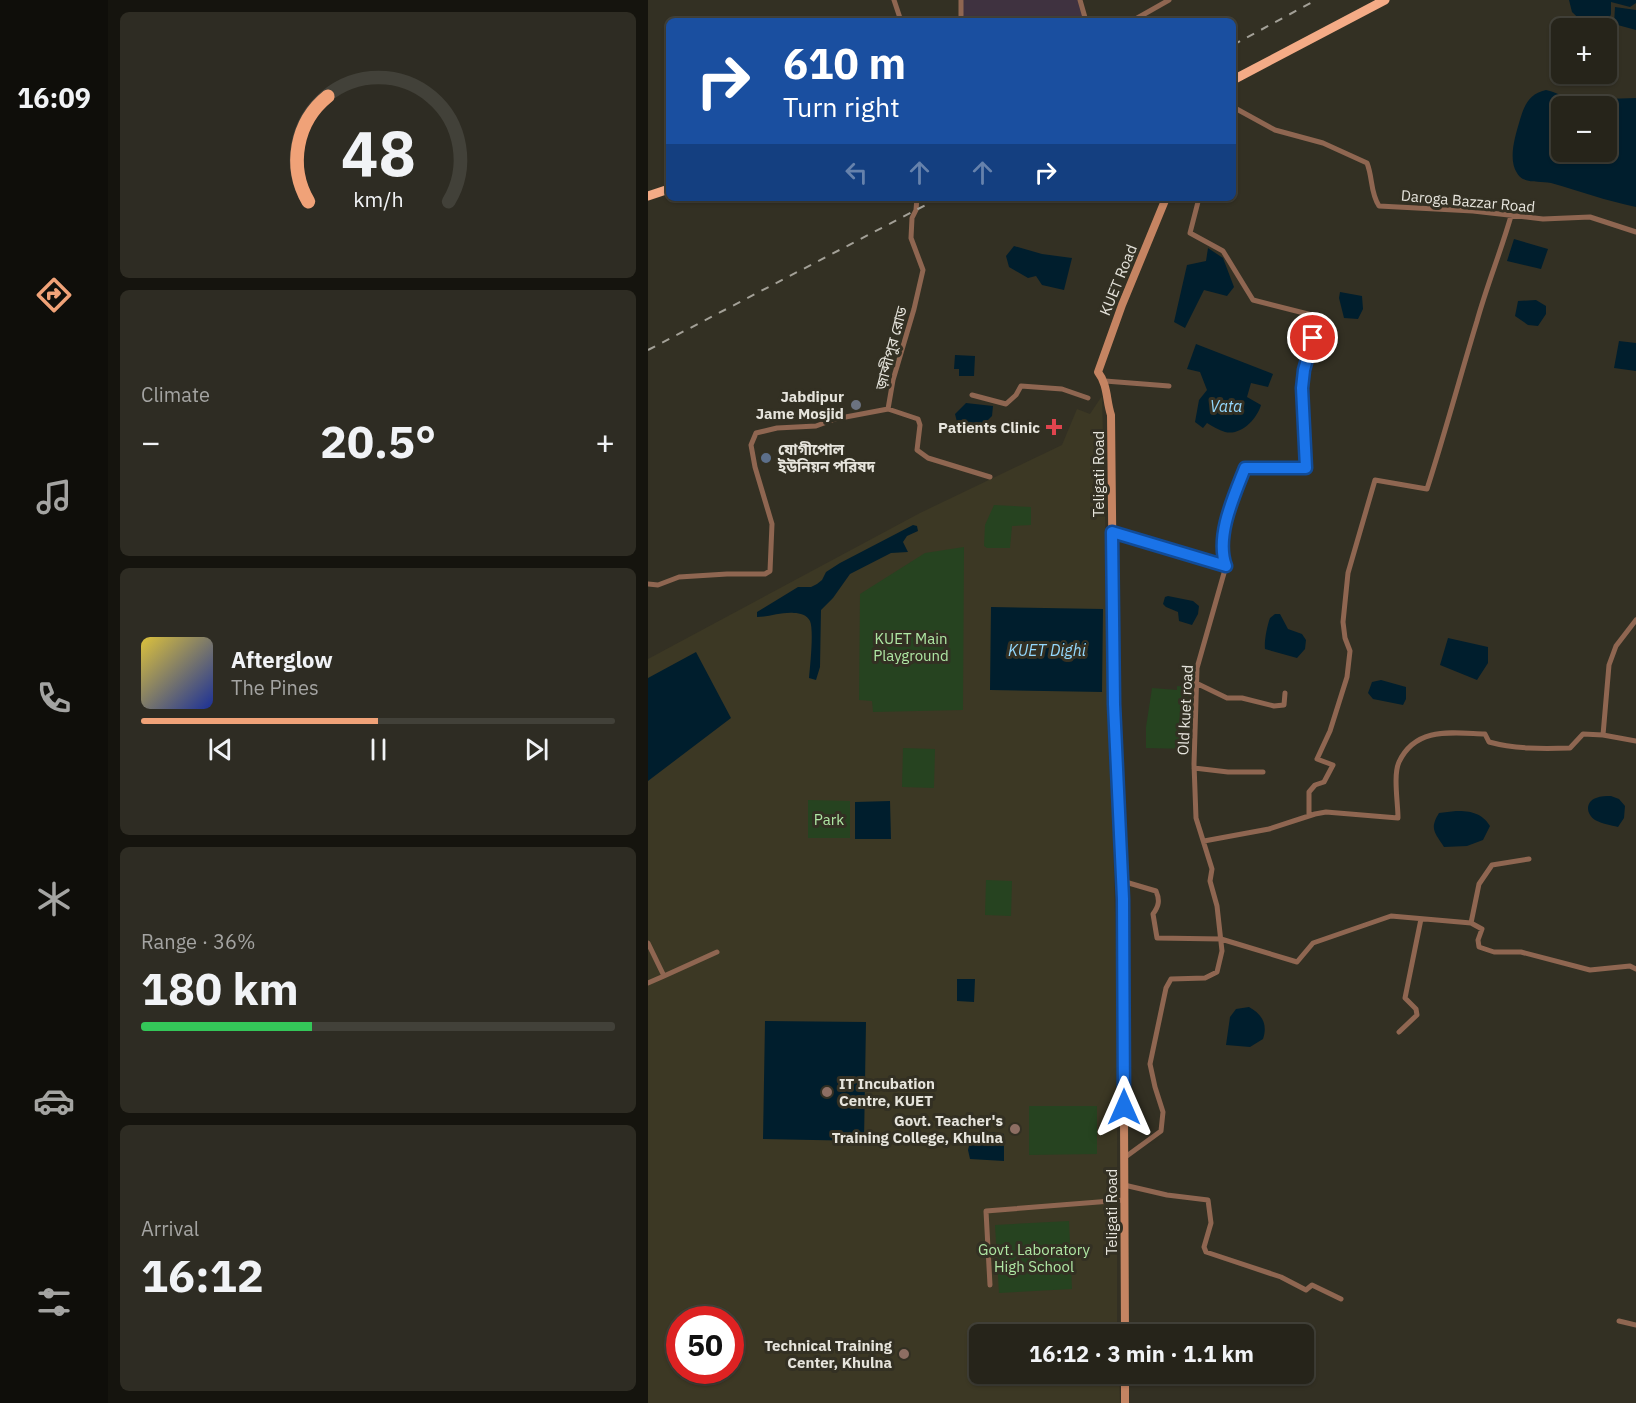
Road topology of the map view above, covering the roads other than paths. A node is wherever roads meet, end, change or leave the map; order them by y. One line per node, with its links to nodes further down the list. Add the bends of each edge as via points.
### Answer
1 (894, 0): 6 (street)
2 (961, 0): 7 (street)
3 (1080, 0): 8 (street)
4 (1169, 0): 9 (street)
5 (1385, 0): 10 (highway)
6 (900, 18)
7 (962, 18)
8 (1085, 18)
9 (1137, 18)
10 (1236, 78)
11 (1236, 109): 17 (street, Daroga Bazzar Road, via 1275,130 1323,143 1367,163 1373,196 1379,206)
12 (666, 190): 13 (highway)
13 (648, 196)
14 (917, 201): 24 (street, জ়াব্দীপুর রোড, via 911,238 922,270)
15 (1165, 201): 19 (main road, KUET Road)
16 (1198, 201): 27 (street, Old kuet road, via 1190,233 1223,251 1253,300 1312,315 1317,323 1302,388 1306,468 1245,468 1225,519)
17 (1511, 216): 18 (street, Daroga Bazzar Road, via 1590,217); 36 (street, via 1427,489 1375,480 1348,573 1343,622 1350,651 1347,677 1317,759 1333,765 1324,782 1309,792)
18 (1636, 232)
19 (1098, 372): 20 (main road, Teligati Road)
20 (1105, 381): 21 (street); 26 (main road, Teligati Road, via 1111,415)
21 (1168, 386)
22 (972, 395): 23 (street, via 1006,404 1021,386 1062,389)
23 (1088, 398)
24 (888, 409): 25 (street, via 918,419 917,450 928,458); 28 (street, জ়াব্দীপুর রোড, via 816,426 756,433 751,445 772,524 770,571 680,577 658,585)
25 (990, 477)
26 (1112, 532): 27 (street); 39 (main road, Teligati Road)
27 (1226, 566): 30 (street, Old kuet road)
28 (648, 584)
29 (1636, 620): 32 (street, via 1616,645 1609,666)
30 (1196, 683): 31 (street, via 1227,698 1274,706 1284,705); 34 (street, Old kuet road)
31 (1285, 693)
32 (1603, 735): 33 (street); 36 (street, via 1583,734 1570,748 1528,748 1489,742 1485,734 1433,733 1414,743 1399,763 1398,818 1326,812)
33 (1636, 741)
34 (1194, 768): 35 (street); 37 (street, Old kuet road, via 1196,818)
35 (1263, 772)
36 (1309, 816): 37 (street, via 1269,829)
37 (1204, 841): 42 (street, Old kuet road, via 1212,869 1210,881)
38 (1528, 859): 41 (street, via 1492,865 1479,884)
39 (1122, 881): 42 (street, via 1156,891 1158,908 1153,914 1157,938); 49 (main road, Teligati Road)
40 (1421, 918): 41 (street); 42 (street, via 1391,916 1313,943 1297,962); 48 (street, via 1405,998 1416,1009 1416,1015)
41 (1471, 923): 45 (street, via 1482,929 1478,943 1485,950 1521,952 1590,970 1630,966)
42 (1221, 939): 49 (street, Old kuet road, via 1217,972 1205,978 1171,979 1166,988 1150,1064 1163,1112 1161,1131)
43 (648, 943): 46 (street)
44 (717, 952): 46 (street)
45 (1636, 969)
46 (664, 976): 47 (street)
47 (648, 983)
48 (1399, 1032)
49 (1124, 1158): 50 (main road, Teligati Road)
50 (1124, 1185): 51 (main road, Teligati Road); 53 (street, via 1208,1200 1211,1223 1206,1252 1281,1277 1306,1290 1312,1285)
51 (1124, 1200): 52 (street, via 986,1211); 55 (main road, Teligati Road)
52 (990, 1285)
53 (1341, 1299)
54 (1619, 1321): 56 (street)
55 (1125, 1324)
56 (1636, 1325)
57 (1125, 1384): 58 (main road)
58 (1125, 1403)

